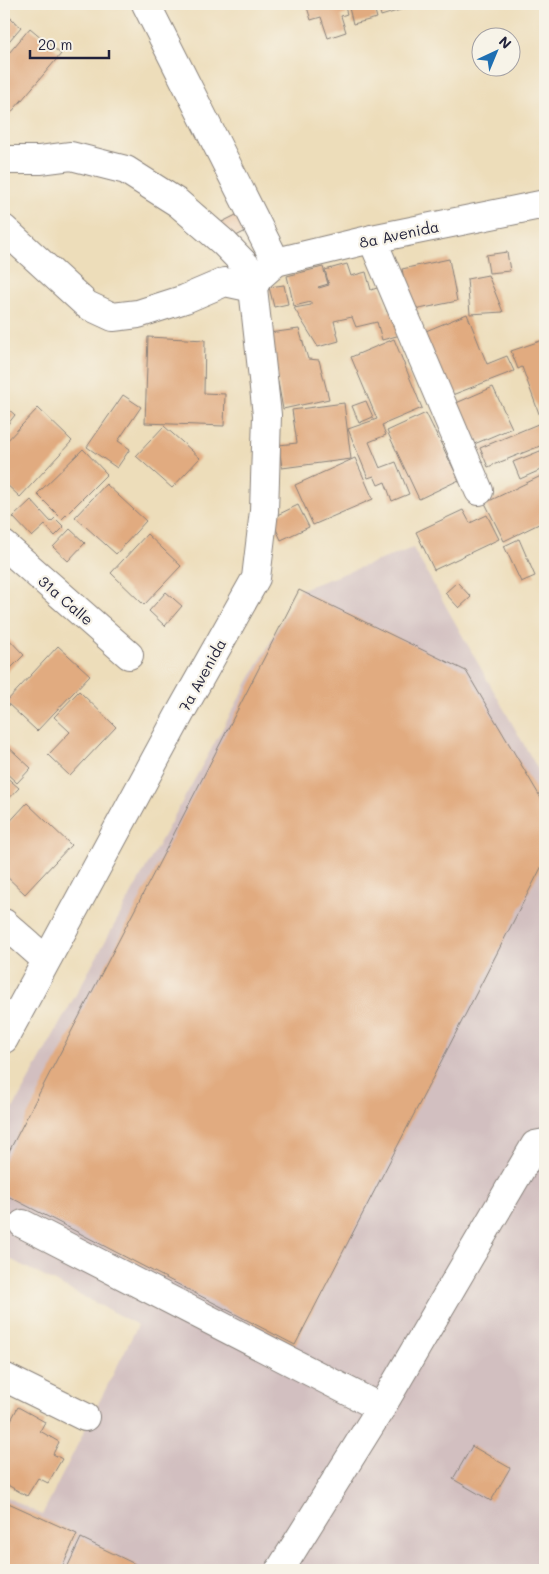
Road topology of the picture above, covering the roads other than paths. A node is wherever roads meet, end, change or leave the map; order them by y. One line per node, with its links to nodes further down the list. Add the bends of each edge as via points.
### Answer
1 (146, 4): 6 (street)
2 (4, 160): 6 (street, via 71,156 126,170 178,203)
3 (545, 204): 5 (street, 8a Avenida)
4 (4, 229): 6 (street, via 87,305 113,316 138,314 225,282)
5 (372, 239): 6 (street, 8a Avenida); 7 (street)
6 (262, 276): 11 (street, 7a Avenida, via 267,415 264,511 256,578)
7 (478, 491)
8 (4, 545): 9 (street, 31a Calle)
9 (129, 655)
10 (12, 931): 11 (street)
11 (46, 960): 12 (street, 7a Avenida)
12 (4, 1039)
13 (545, 1143): 16 (street, via 534,1145)
14 (23, 1224): 16 (street)
15 (4, 1377): 17 (street)
16 (381, 1408): 18 (street)
17 (85, 1418)
18 (280, 1570)

